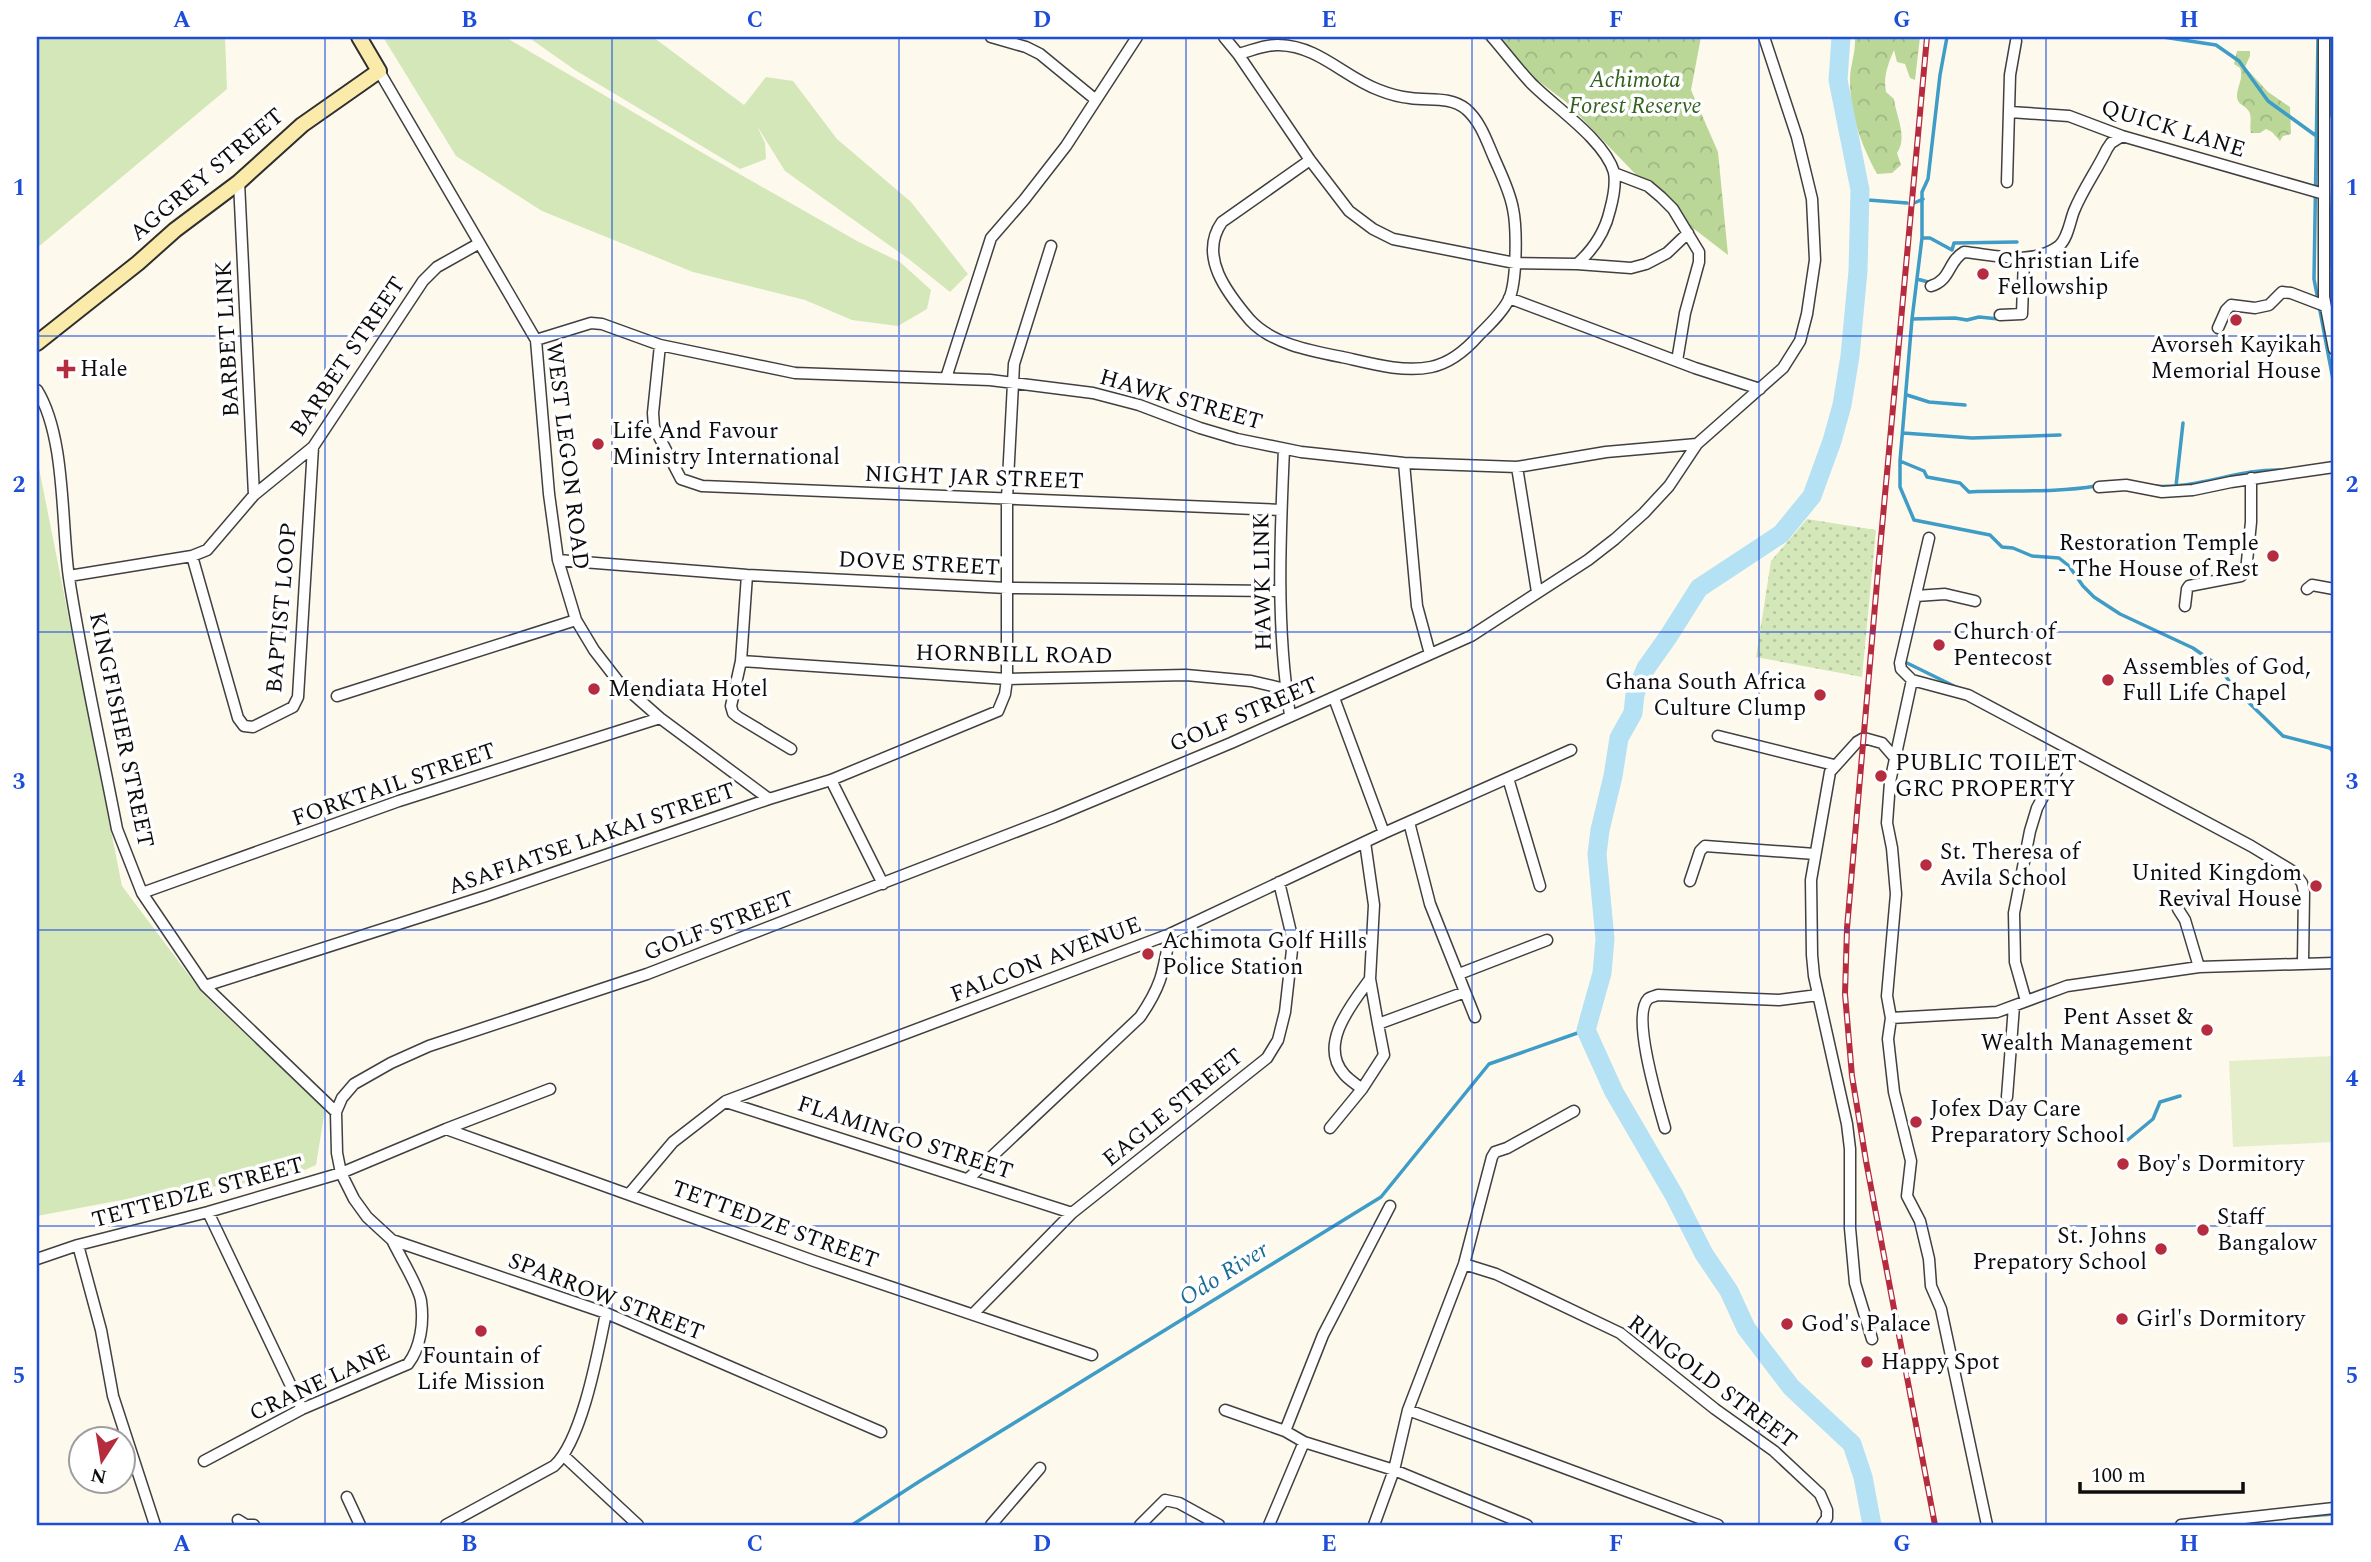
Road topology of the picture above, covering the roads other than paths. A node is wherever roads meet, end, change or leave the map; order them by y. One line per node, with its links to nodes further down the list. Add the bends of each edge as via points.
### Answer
1 (359, 37): 10 (main road)
2 (991, 37): 11 (street, via 1040,54)
3 (1137, 37): 11 (street)
4 (1224, 37): 9 (street)
5 (1492, 37): 16 (street, via 1531,83 1587,134)
6 (1764, 37): 39 (street, GOLF STREET, via 1812,199 1815,260 1800,341 1783,368)
7 (2324, 37): 13 (street)
8 (2016, 41): 12 (street)
9 (1238, 54): 15 (street); 25 (street, via 1276,44 1293,46 1321,56 1378,90 1408,98 1447,100 1466,109 1482,128 1506,186 1513,209)
10 (379, 71): 17 (main road, AGGREY STREET, via 302,125); 22 (street, WEST LEGON ROAD)
11 (1096, 100): 37 (street, via 1066,146 991,239)
12 (2010, 112): 14 (street, QUICK LANE, via 2069,116); 18 (street)
13 (2329, 123): 19 (street)
14 (2122, 136): 19 (street, QUICK LANE); 24 (street, via 2107,149 2059,245 2045,254)
15 (1310, 160): 25 (street, via 1349,211 1373,229 1393,239); 28 (street, via 1223,222 1213,238 1219,275 1231,299 1255,325 1278,340 1311,351 1406,369 1430,368 1458,355)
16 (1614, 173): 21 (street, via 1648,186 1673,209); 26 (street, via 1604,230)
17 (239, 182): 33 (main road, AGGREY STREET); 49 (street, BARBET LINK)
18 (2007, 182)
19 (2323, 197): 20 (street, QUICK LANE); 29 (street)
20 (2334, 205)
21 (1688, 233): 26 (street, via 1667,253 1646,264 1631,268); 36 (street, via 1699,252 1699,262)
22 (478, 244): 32 (street, WEST LEGON ROAD); 42 (street, BARBET STREET, via 437,267 423,281)
23 (1051, 246): 38 (street, via 1019,344)
24 (2024, 258): 27 (street, via 1964,252 1942,282); 30 (street, via 2022,314)
25 (1515, 263): 26 (street); 28 (street)
26 (1577, 264)
27 (1931, 286)
28 (1509, 298): 36 (street)
29 (2325, 306): 31 (street, via 2282,292 2269,305 2231,305); 35 (street)
30 (2000, 315)
31 (2218, 328)
32 (536, 340): 34 (street, HAWK STREET, via 591,323); 54 (street, WEST LEGON ROAD)
33 (37, 343)
34 (660, 345): 37 (street, HAWK STREET, via 795,373); 50 (street, NIGHT JAR STREET, via 654,427 681,479 688,483)
35 (2334, 349)
36 (1677, 361): 39 (street)
37 (946, 378): 38 (street, HAWK STREET)
38 (1013, 384): 43 (street, HAWK STREET, via 1094,393 1237,439); 50 (street)
39 (1760, 389): 41 (street, GOLF STREET)
40 (37, 390): 56 (street, KINGFISHER STREET, via 52,429)
41 (1697, 444): 45 (street, HAWK STREET, via 1606,452); 61 (street, GOLF STREET, via 1669,486 1634,522 1588,560)
42 (313, 447): 49 (street, BARBET STREET); 53 (street, BAPTIST LOOP, via 298,697 293,707 253,727 244,726 238,718)
43 (1284, 449): 44 (street, HAWK STREET); 51 (street, HAWK LINK)
44 (1404, 463): 45 (street, HAWK STREET); 66 (street, via 1416,594)
45 (1517, 467): 61 (street)
46 (2334, 467): 47 (street)
47 (2251, 478): 48 (street, via 2162,492 2126,485); 64 (street, via 2246,571 2241,576 2189,586)
48 (2099, 487)
49 (254, 495): 53 (street, BARBET STREET, via 207,550)
50 (1007, 499): 51 (street, NIGHT JAR STREET); 57 (street)
51 (1281, 510): 60 (street, HAWK LINK)
52 (1929, 538): 62 (street)
53 (191, 556): 56 (street, BARBET STREET)
54 (558, 560): 55 (street, DOVE STREET); 65 (street, WEST LEGON ROAD)
55 (747, 575): 57 (street, DOVE STREET); 67 (street)
56 (69, 576): 92 (street, KINGFISHER STREET, via 117,830)
57 (1007, 588): 60 (street, DOVE STREET); 68 (street)
58 (2307, 589): 59 (street, via 2312,585)
59 (2334, 589)
60 (1279, 591): 70 (street, HAWK LINK)
61 (1537, 592): 66 (street, GOLF STREET, via 1471,636)
62 (1916, 596): 63 (street, via 1945,594); 69 (street, via 1900,663)
63 (1975, 601)
64 (2185, 606)
65 (576, 620): 71 (street); 74 (street, WEST LEGON ROAD, via 618,681)
66 (1430, 654): 72 (street, GOLF STREET)
67 (741, 661): 68 (street, HORNBILL ROAD); 76 (street, via 733,713)
68 (1007, 679): 70 (street, HORNBILL ROAD, via 1186,675); 82 (street, ASAFIATSE LAKAI STREET, via 998,711)
69 (1912, 680): 77 (street, via 1968,695); 79 (street)
70 (1285, 689): 73 (street, HAWK LINK)
71 (337, 696)
72 (1334, 698): 73 (street, GOLF STREET); 85 (street)
73 (1290, 715): 90 (street, GOLF STREET, via 1067,812)
74 (660, 718): 83 (street, WEST LEGON ROAD); 92 (street, FORKTAIL STREET, via 400,801)
75 (1718, 736): 80 (street)
76 (791, 749)
77 (2069, 749): 96 (street, via 2251,846 2298,877 2304,892); 104 (street, via 2034,820 2014,913 2015,962)
78 (1571, 750): 81 (street, FALCON AVENUE)
79 (1895, 758): 80 (street, via 1882,743 1864,738); 107 (street, via 1887,823 1896,894 1887,996)
80 (1834, 765): 87 (street)
81 (1508, 778): 84 (street, FALCON AVENUE); 91 (street)
82 (831, 780): 83 (street, ASAFIATSE LAKAI STREET); 90 (street)
83 (769, 799): 101 (street, ASAFIATSE LAKAI STREET)
84 (1409, 822): 85 (street, FALCON AVENUE); 99 (street, via 1430,904)
85 (1384, 833): 86 (street, FALCON AVENUE)
86 (1364, 842): 89 (street, FALCON AVENUE); 100 (street, via 1374,905)
87 (1815, 854): 88 (street, via 1705,846); 103 (street, via 1812,954)
88 (1690, 881)
89 (1279, 882): 94 (street, FALCON AVENUE); 123 (street, EAGLE STREET, via 1293,941 1285,1012 1278,1040 1267,1058)
90 (883, 884): 114 (street, GOLF STREET, via 647,974 429,1046 354,1084)
91 (1539, 886)
92 (142, 893): 101 (street, KINGFISHER STREET)
93 (2178, 909): 98 (street)
94 (1170, 934): 112 (street, FALCON AVENUE); 119 (street, via 1163,977 1140,1017)
95 (1547, 940): 99 (street)
96 (2303, 962): 97 (street); 98 (street)
97 (2334, 963)
98 (2199, 967): 104 (street, via 2067,986)
99 (1459, 974): 102 (street)
100 (1370, 979): 108 (street); 110 (street, via 1340,1025 1334,1043 1343,1073)
101 (205, 986): 114 (street, KINGFISHER STREET)
102 (1465, 992): 106 (street); 108 (street)
103 (1818, 995): 116 (street, via 1779,1000 1649,998 1643,1016 1646,1054); 130 (street, via 1847,1124 1855,1283)
104 (2026, 1002): 105 (street)
105 (2014, 1006): 107 (street, via 1997,1012); 111 (street)
106 (1475, 1017)
107 (1891, 1018): 158 (street, via 1888,1039 1894,1091 1910,1161 1907,1196 1926,1241 1931,1286 1941,1309)
108 (1378, 1024): 110 (street, via 1384,1055)
109 (550, 1089): 117 (street, TETTEDZE STREET)
110 (1362, 1089): 115 (street)
111 (2007, 1097)
112 (726, 1101): 119 (street, FLAMINGO STREET); 120 (street, FALCON AVENUE, via 673,1142)
113 (1574, 1111): 127 (street, via 1495,1152)
114 (336, 1112): 118 (street)
115 (1330, 1128)
116 (1665, 1128)
117 (446, 1129): 118 (street, TETTEDZE STREET); 120 (street, TETTEDZE STREET)
118 (341, 1173): 122 (street, TETTEDZE STREET); 124 (street, SPARROW STREET, via 367,1217)
119 (969, 1178): 123 (street, FLAMINGO STREET)
120 (631, 1194): 129 (street, TETTEDZE STREET)
121 (1390, 1206): 135 (street, via 1322,1335)
122 (208, 1212): 125 (street, TETTEDZE STREET); 132 (street)
123 (1072, 1213): 129 (street, EAGLE STREET)
124 (392, 1240): 128 (street, SPARROW STREET); 132 (street, CRANE LANE, via 421,1298 416,1353 408,1364)
125 (78, 1245): 126 (street, TETTEDZE STREET); 145 (street, via 113,1396)
126 (37, 1259)
127 (1464, 1264): 134 (street); 157 (street, RINGOLD STREET, via 1496,1274 1620,1334 1774,1451 1820,1494 1827,1510)
128 (606, 1313): 136 (street, SPARROW STREET); 138 (street, via 589,1392)
129 (973, 1314): 131 (street, TETTEDZE STREET)
130 (1872, 1339)
131 (1092, 1356)
132 (302, 1409): 139 (street, CRANE LANE)
133 (1226, 1410): 135 (street)
134 (1408, 1410): 141 (street); 156 (street)
135 (1284, 1431): 137 (street)
136 (881, 1432)
137 (1304, 1442): 141 (street); 153 (street)
138 (565, 1457): 148 (street); 149 (street)
139 (204, 1461)
140 (1040, 1468): 150 (street)
141 (1394, 1471): 154 (street); 155 (street)
142 (347, 1497): 147 (street)
143 (2334, 1508): 159 (street)
144 (238, 1520): 146 (street)
145 (155, 1525)
146 (254, 1525)
147 (360, 1525)
148 (446, 1525)
149 (638, 1525)
150 (991, 1525)
151 (1140, 1525): 152 (street, via 1165,1500)
152 (1219, 1525)
153 (1269, 1525)
154 (1374, 1525)
155 (1527, 1525)
156 (1718, 1525)
157 (1822, 1525)
158 (1987, 1525)
159 (2181, 1525)

